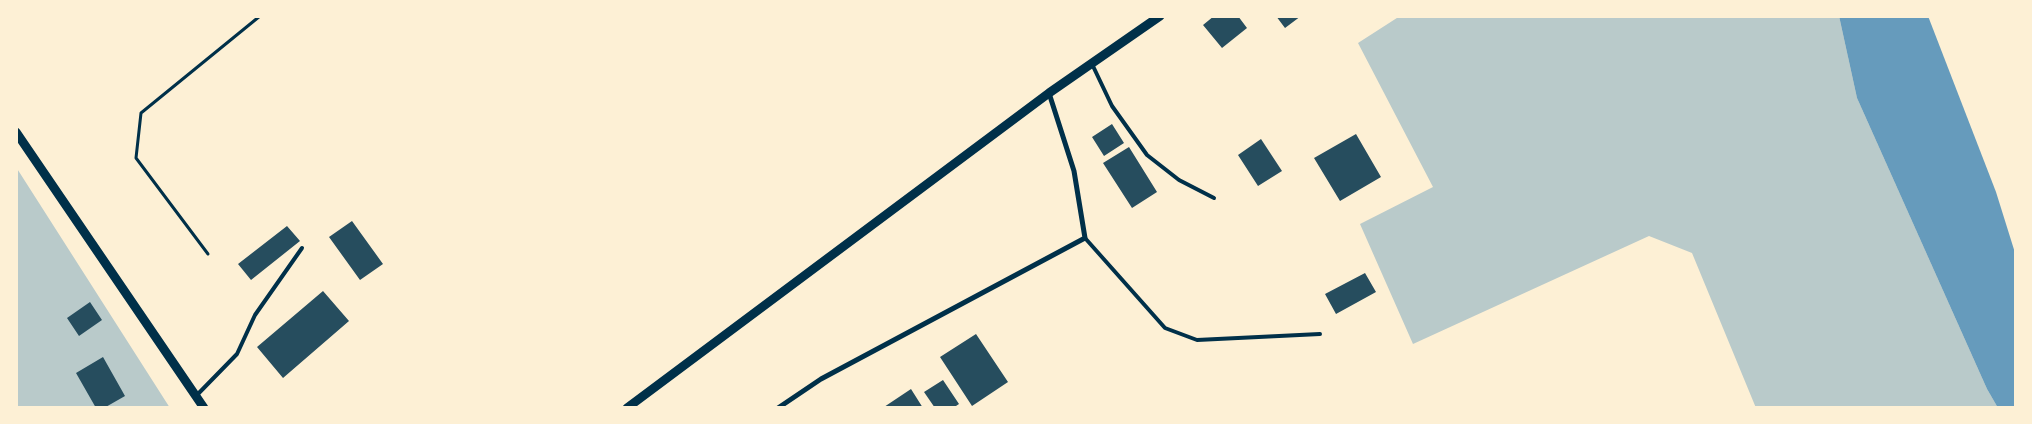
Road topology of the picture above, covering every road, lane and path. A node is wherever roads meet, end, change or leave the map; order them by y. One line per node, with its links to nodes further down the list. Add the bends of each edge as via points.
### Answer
1 (260, 16): 9 (path, via 141,113 136,158)
2 (1160, 16): 3 (street)
3 (1092, 64): 4 (street); 6 (lane, via 1112,106 1147,155 1179,180)
4 (1050, 94): 7 (street, via 1074,171); 13 (street)
5 (16, 132): 11 (street)
6 (1214, 198)
7 (1085, 238): 10 (lane, via 1165,328 1197,340); 14 (street, via 822,379)
8 (302, 248): 11 (lane, via 255,315 237,354)
9 (208, 254)
10 (1320, 334)
11 (196, 396): 12 (street)
12 (204, 408)
13 (627, 408)
14 (778, 408)

